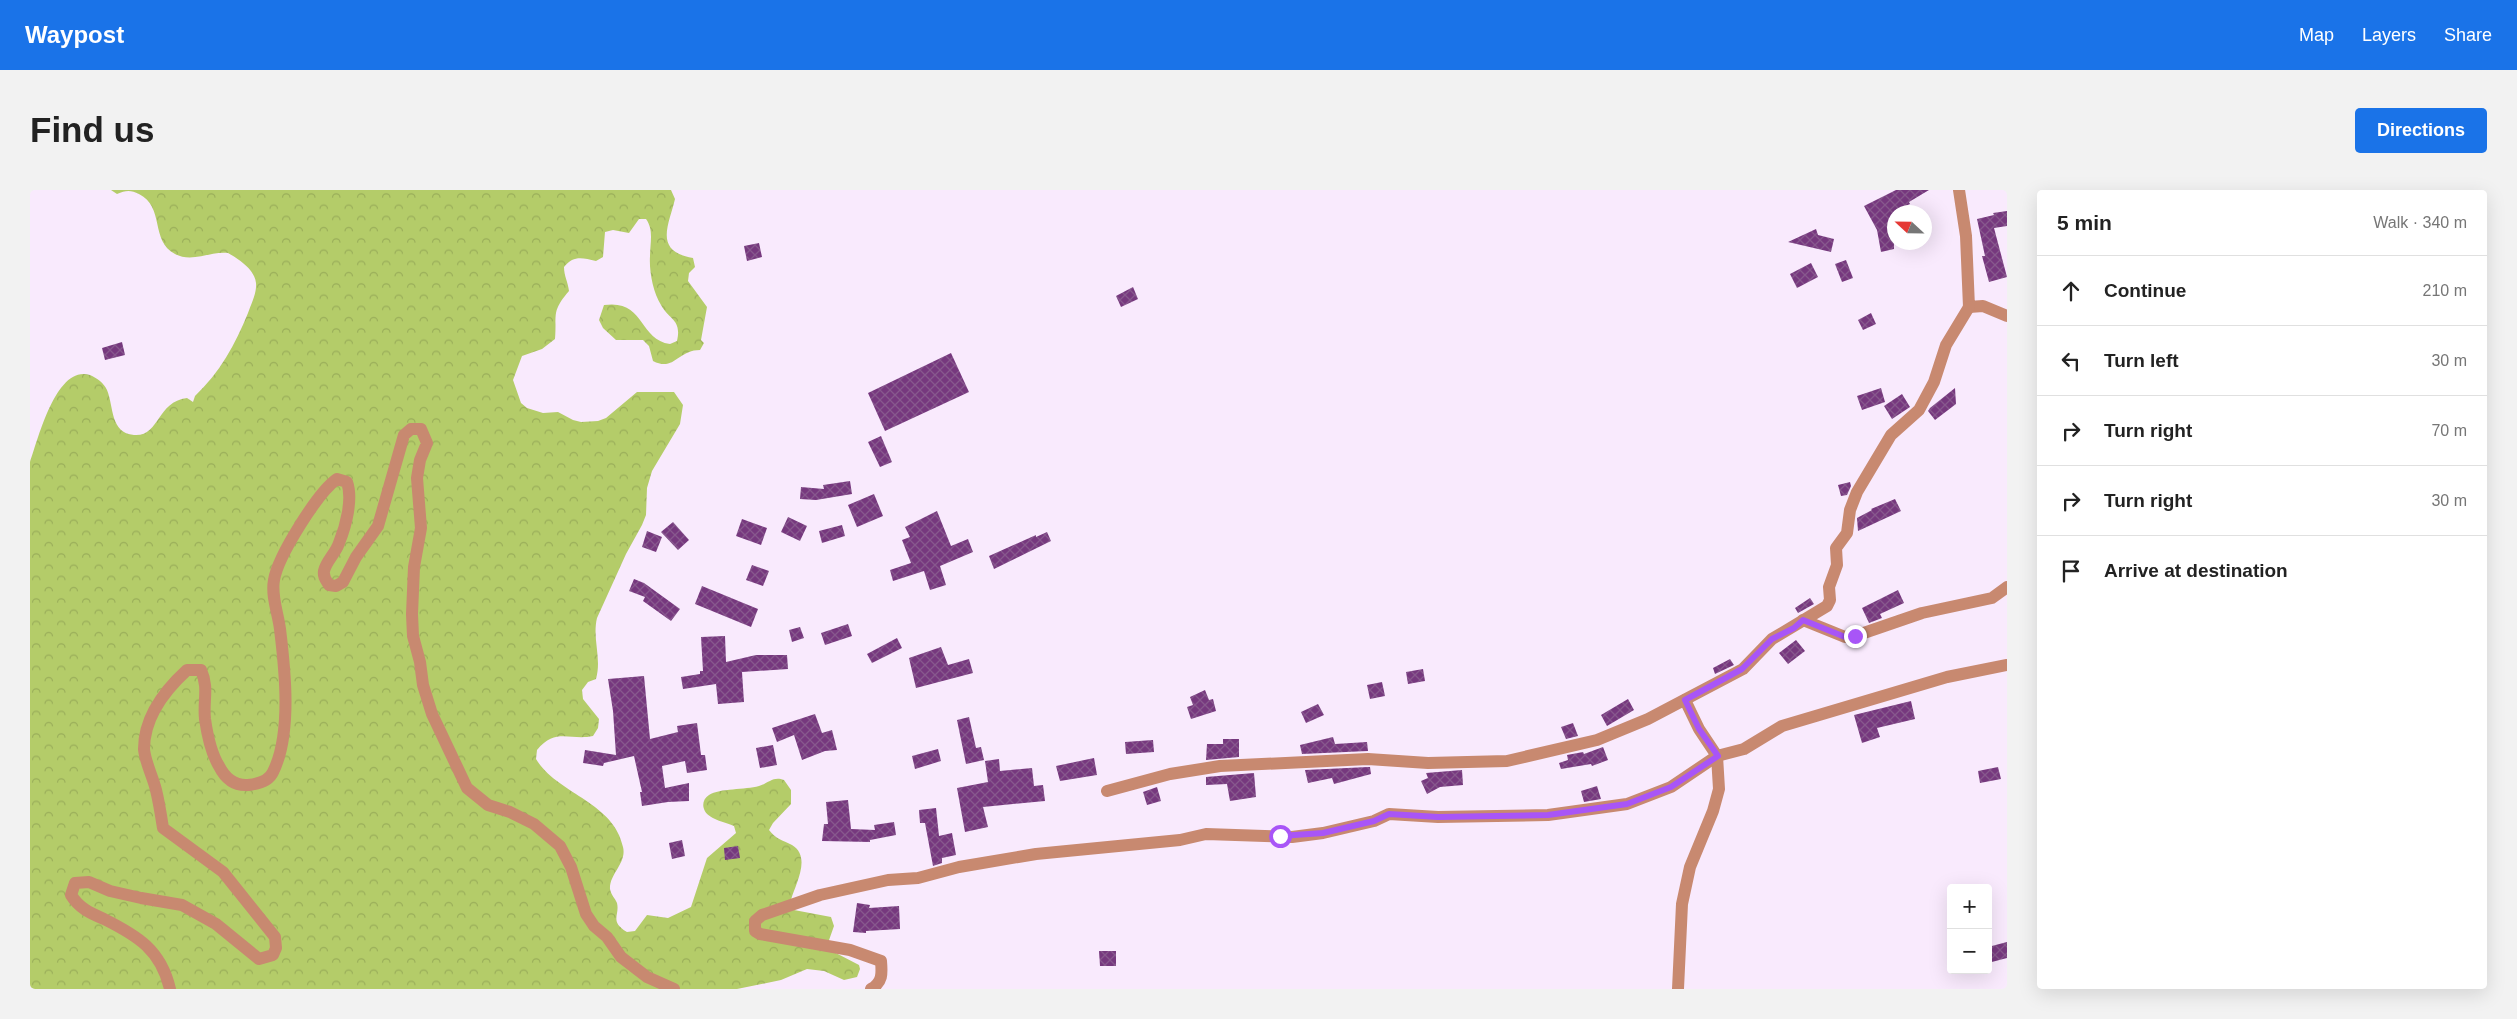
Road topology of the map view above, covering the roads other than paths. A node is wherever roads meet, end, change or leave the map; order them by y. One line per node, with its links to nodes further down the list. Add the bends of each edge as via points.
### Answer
1 (1959, 190): 2 (street, via 1966,236)
2 (1970, 307): 3 (street, via 1983,306); 5 (street, via 1946,345 1934,382 1919,410 1891,435 1857,492 1850,510 1847,533 1836,548 1836,565 1827,606)
3 (2007, 316)
4 (2007, 586): 5 (street, via 1992,598 1922,614 1855,636 1845,637)
5 (1803, 620): 7 (street, via 1772,639 1742,669)
6 (2007, 665): 8 (street, via 1947,677 1782,726 1744,749)
7 (1685, 700): 8 (street, via 1699,729); 9 (street, via 1597,740 1508,761 1452,763 1368,759 1220,766 1170,774)
8 (1718, 756): 12 (street, via 1671,787 1627,804 1548,815 1429,817 1389,814 1374,821 1292,837 1206,834 1180,840 1036,854 820,895 762,915 755,921 755,931 781,939 850,950 881,961 883,976); 13 (street, via 1719,788 1690,867 1682,904)
9 (1107, 791)
10 (170, 989): 11 (street, via 157,954 139,939 82,909 71,895 75,883 89,882 126,894 182,905 216,924 259,959 273,955 275,937 223,872 163,828 157,791 144,751 146,734 154,709 168,687 187,670 201,670 207,683 206,719 211,744 218,765 229,781 252,785 263,782 273,773 282,744 285,706 273,581 279,563 323,491 337,479 342,480 347,482 350,491 346,517 339,544 324,569 324,577 329,585 343,582 378,526 404,435 411,429 421,429 427,443 417,478 421,528 412,591 413,636 432,714 467,788 488,804 534,824 560,846 586,914 594,926 607,937 621,957 647,977)
11 (674, 989)
12 (871, 989)
13 (1678, 989)

